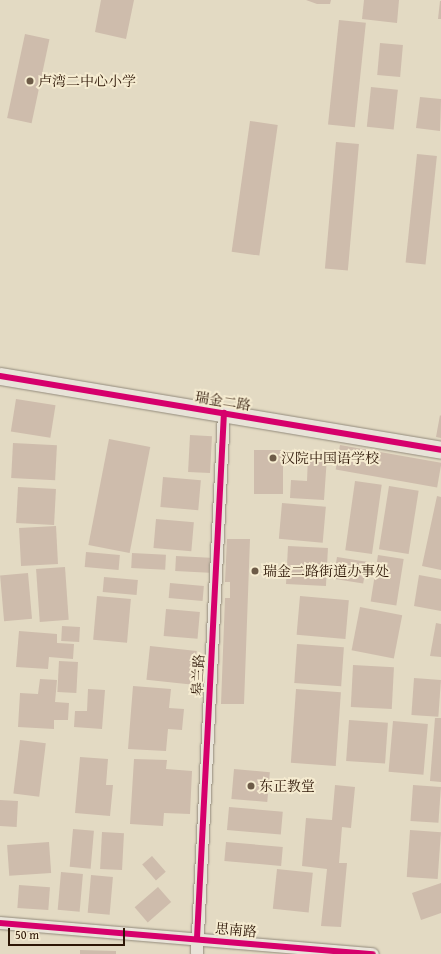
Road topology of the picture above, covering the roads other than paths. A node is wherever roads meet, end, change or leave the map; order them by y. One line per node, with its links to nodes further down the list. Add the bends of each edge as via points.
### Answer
1 (0, 376): 2 (main road, 瑞金二路)
2 (224, 413): 3 (main road, 瑞金二路); 5 (street, 皋兰路)
3 (441, 450)
4 (0, 923): 5 (street, 思南路)
5 (197, 938): 6 (street, 皋兰路); 7 (street, 思南路)
6 (197, 954)
7 (374, 954)

